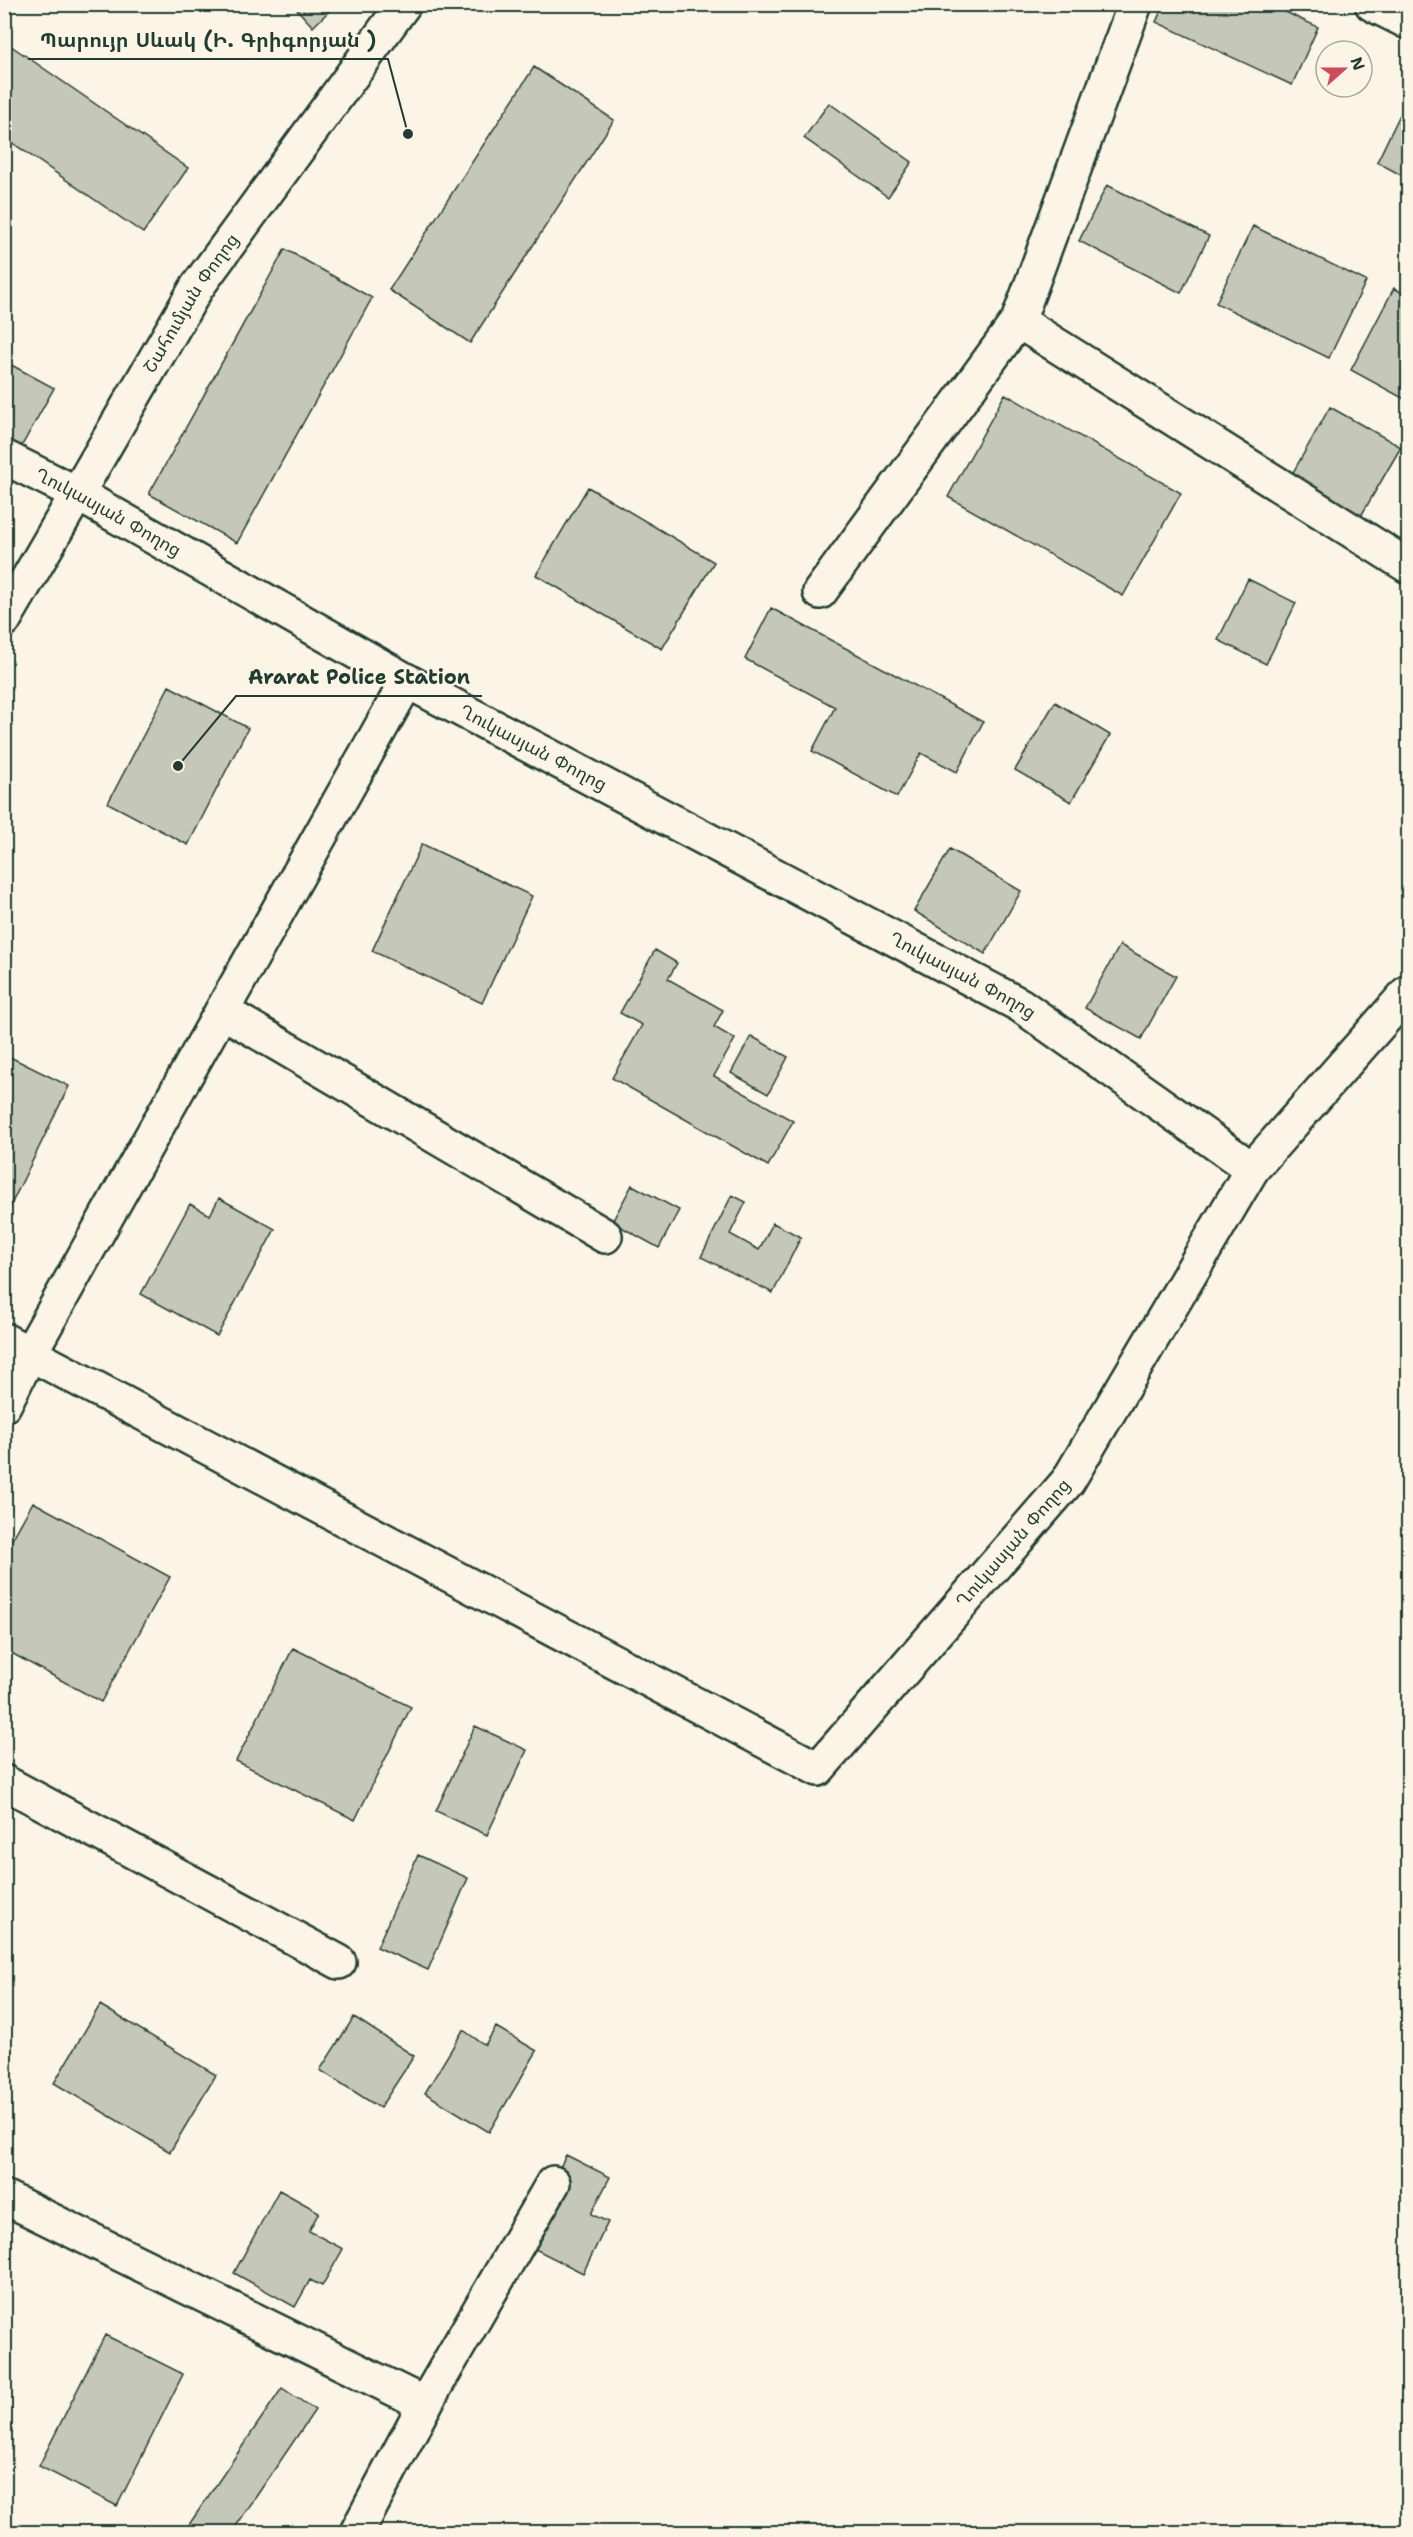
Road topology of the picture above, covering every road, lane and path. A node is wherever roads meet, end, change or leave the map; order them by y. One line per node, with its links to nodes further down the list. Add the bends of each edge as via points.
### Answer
1 (404, 4): 7 (street, Շահումյան Փողոց, via 197,287)
2 (1135, 4): 5 (street)
3 (1372, 4): 4 (street)
4 (1408, 22)
5 (1018, 321): 8 (street); 9 (street)
6 (4, 458): 7 (street, Ղուկասյան Փողոց)
7 (76, 493): 10 (street, Շահումյան Փողոց); 11 (street, Ղուկասյան Փողոց)
8 (1408, 566)
9 (820, 592)
10 (4, 620)
11 (407, 681): 13 (street); 14 (street, Ղուկասյան Փողոց, via 1020,1005)
12 (1408, 992): 14 (street)
13 (222, 1011): 15 (street); 16 (street)
14 (1252, 1169): 16 (street, Ղուկասյան Փողոց, via 1068,1481 818,1769)
15 (605, 1236)
16 (17, 1347): 17 (street)
17 (4, 1405)
18 (4, 1782): 19 (street)
19 (339, 1962)
20 (553, 2183): 22 (street)
21 (4, 2197): 22 (street)
22 (425, 2404): 23 (street)
23 (357, 2532)

